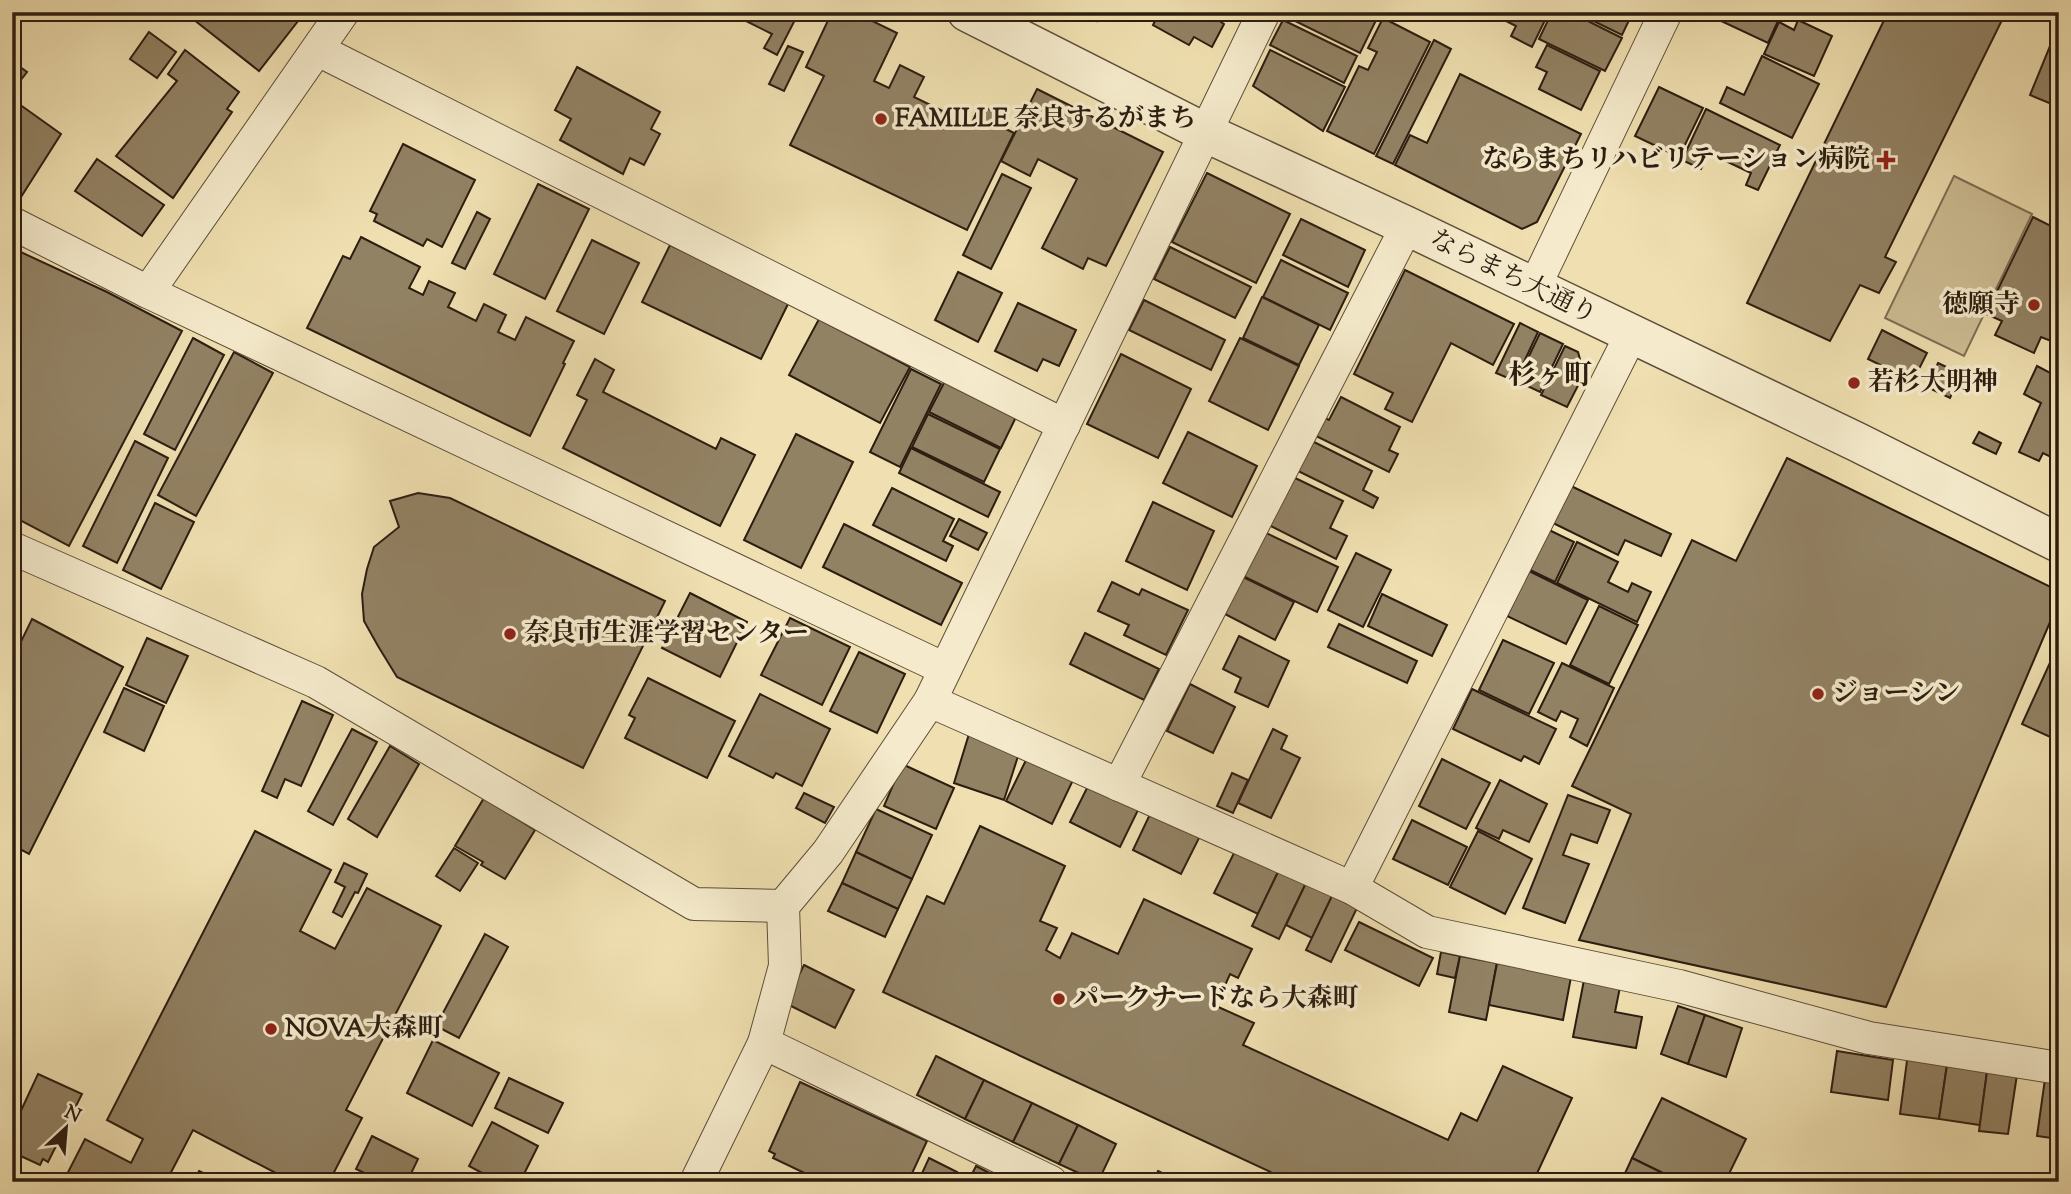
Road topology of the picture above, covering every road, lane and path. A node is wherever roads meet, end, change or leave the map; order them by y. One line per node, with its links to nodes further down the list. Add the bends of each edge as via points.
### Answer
1 (343, 12): 5 (street)
2 (967, 12): 6 (street, ならまち大通り)
3 (1264, 12): 6 (street)
4 (1666, 12): 9 (street)
5 (318, 50): 10 (street); 12 (street)
6 (1206, 133): 8 (street, ならまち大通り); 12 (street)
7 (12, 223): 10 (street)
8 (1407, 226): 9 (street, ならまち大通り); 17 (street)
9 (1534, 288): 11 (street, ならまち大通り)
10 (148, 292): 15 (street)
11 (1631, 335): 13 (street, ならまち大通り); 18 (street)
12 (1063, 425): 15 (street)
13 (2059, 543)
14 (12, 548): 19 (street, via 316,682 694,904)
15 (945, 669): 16 (street)
16 (930, 701): 17 (street); 19 (street, via 828,852)
17 (1119, 785): 18 (street)
18 (1352, 888): 21 (street, via 1427,932 1679,986 1869,1038)
19 (783, 906): 20 (street, via 785,966)
20 (764, 1043): 22 (street); 23 (street)
21 (2059, 1068)
22 (696, 1182)
23 (1051, 1182)

